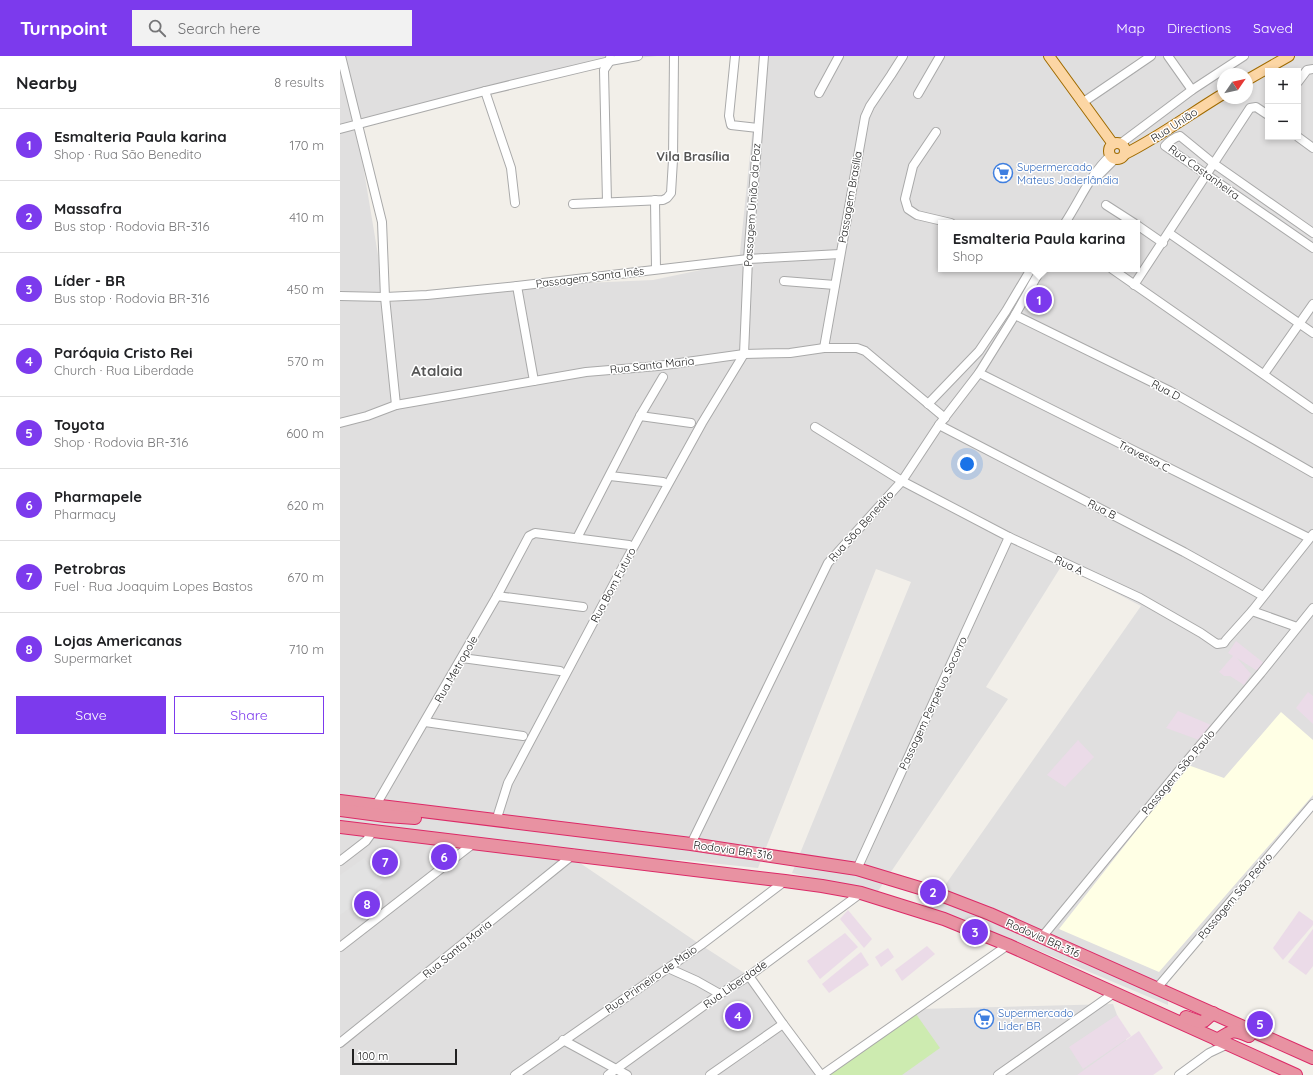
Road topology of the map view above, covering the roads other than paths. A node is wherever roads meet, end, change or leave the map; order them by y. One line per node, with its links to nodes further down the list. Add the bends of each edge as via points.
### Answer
1 (340, 56): 25 (street)
2 (638, 56): 14 (street)
3 (674, 56): 36 (street, via 671,193 667,198)
4 (735, 56): 26 (street, via 729,116 731,125)
5 (764, 56): 26 (street, Passagem União da Paz)
6 (839, 56): 20 (street)
7 (903, 56): 49 (street, Passagem Brasília, via 865,117)
8 (940, 56): 21 (street)
9 (1151, 56): 23 (street)
10 (1168, 56): 18 (street)
11 (1244, 56): 18 (street)
12 (1289, 56): 16 (main road)
13 (1054, 57): 23 (main road)
14 (610, 58): 19 (street); 37 (street, via 604,70)
15 (1310, 70): 17 (street)
16 (1253, 77)
17 (1301, 79)
18 (1192, 90): 30 (street)
19 (485, 91): 25 (street); 38 (street, via 511,168)
20 (819, 93)
21 (918, 94)
22 (1217, 98): 32 (main road, Rua União)
23 (1082, 103): 30 (main road)
24 (1265, 113): 34 (street, via 1256,107 1250,108)
25 (358, 124): 27 (street); 60 (street, via 382,222)
26 (758, 128): 50 (street, Passagem União da Paz)
27 (340, 129)
28 (936, 132): 41 (street, via 913,166 905,199 908,209 917,215)
29 (1301, 139): 31 (street)
30 (1117, 144): 32 (main road, via 1125,149); 33 (main road, via 1110,148)
31 (1313, 148)
32 (1125, 154): 33 (main road, via 1120,159)
33 (1112, 157): 42 (street, via 1100,166)
34 (1213, 163): 35 (street); 35 (street, Rua Castanheira, via 1180,136 1167,144 1166,146); 46 (street, Rua Castanheira)
35 (1206, 174): 45 (street); 48 (street, Rua Castanheira)
36 (659, 200): 37 (street); 51 (street)
37 (607, 202): 39 (street)
38 (515, 203)
39 (573, 204)
40 (1106, 205): 43 (street)
41 (939, 220)
42 (1067, 220)
43 (1129, 220)
44 (1140, 227): 47 (street)
45 (1169, 233): 47 (street); 63 (street)
46 (1313, 233)
47 (1163, 242): 57 (street)
48 (1313, 248)
49 (840, 254): 50 (street, Passagem Santa Inês); 56 (street, Passagem Brasília)
50 (748, 259): 51 (street, Passagem Santa Inês); 66 (street, Passagem União da Paz)
51 (656, 269): 58 (street, Passagem Santa Inês)
52 (1029, 272): 71 (street, via 979,351)
53 (1039, 272): 62 (street, Rua São Benedito)
54 (1116, 272): 57 (street)
55 (784, 281): 56 (street)
56 (835, 285): 65 (street, Passagem Brasília)
57 (1134, 285): 68 (street)
58 (517, 286): 60 (street, Passagem Santa Inês); 70 (street)
59 (340, 296): 60 (street, Passagem Santa Inês)
60 (385, 297): 72 (street)
61 (1313, 304): 63 (street)
62 (1015, 315): 67 (street, Rua São Benedito); 80 (street, Rua D, via 1170,391)
63 (1299, 323): 64 (street); 68 (street)
64 (1313, 333)
65 (824, 348): 66 (street, Rua Santa Maria, via 790,353); 71 (street, Rua Santa Maria, via 865,350)
66 (744, 354): 70 (street, Rua Santa Maria, via 586,372); 103 (street, Rua Bom Futuro, via 702,423 522,756 508,783)
67 (979, 373): 75 (street, Rua São Benedito); 84 (street, Travessa C)
68 (1264, 374): 73 (street)
69 (663, 377): 74 (street)
70 (534, 381): 72 (street, Rua Santa Maria)
71 (928, 404): 75 (street, Rua Santa Maria)
72 (396, 405): 76 (street, Rua Santa Maria)
73 (1313, 409)
74 (640, 416): 77 (street); 81 (street)
75 (944, 418): 78 (street, Rua São Benedito)
76 (340, 423)
77 (691, 423)
78 (939, 425): 82 (street, Rua São Benedito); 89 (street, Rua B, via 1184,552)
79 (815, 427): 82 (street, Rua A)
80 (1313, 473)
81 (610, 476): 83 (street); 86 (street)
82 (902, 481): 85 (street, Rua A); 107 (street, Rua São Benedito, via 822,571)
83 (663, 482)
84 (1311, 536): 89 (street)
85 (1009, 537): 92 (street, Rua A, via 1140,598 1217,644 1224,642); 110 (street, Passagem Perpetuo Socorro)
86 (578, 538): 87 (street); 88 (street, Rua Metropole, via 535,533 529,536)
87 (629, 544)
88 (497, 596): 90 (street); 94 (street, Rua Metropole)
89 (1263, 596): 92 (street)
90 (583, 607)
91 (1313, 608): 93 (street, Passagem São Paulo)
92 (1252, 611): 93 (street)
93 (1297, 627): 113 (street, Passagem São Paulo)
94 (462, 658): 95 (street); 96 (street, Rua Metropole)
95 (560, 671)
96 (425, 722): 97 (street); 100 (street, Rua Metropole)
97 (523, 736)
98 (340, 801): 100 (highway, Rodovia BR-316)
99 (1313, 804): 118 (street, Passagem São Pedro)
100 (376, 805): 102 (highway, Rodovia BR-316)
101 (340, 810): 102 (highway, via 428,819)
102 (447, 814): 103 (highway, Rodovia BR-316)
103 (496, 821): 107 (highway, Rodovia BR-316)
104 (340, 827): 105 (highway, Rodovia BR-316)
105 (374, 830): 106 (highway, Rodovia BR-316); 109 (street, via 366,841)
106 (475, 842): 108 (highway, Rodovia BR-316); 115 (street)
107 (691, 844): 110 (highway, Rodovia BR-316)
108 (574, 854): 111 (highway, Rodovia BR-316); 126 (street, Rua Santa Maria)
109 (340, 861)
110 (857, 869): 113 (highway, Rodovia BR-316, via 933,892)
111 (785, 881): 112 (highway, Rodovia BR-316); 116 (street, Rua Primeiro de Maio)
112 (861, 893): 114 (highway, Rodovia BR-316, via 944,919); 117 (street, Rua Liberdade)
113 (1042, 937): 118 (highway, Rodovia BR-316)
114 (1008, 946): 119 (highway, Rodovia BR-316); 135 (street)
115 (340, 947)
116 (668, 968): 120 (street); 124 (street, Rua Primeiro de Maio)
117 (749, 976): 120 (street, Rua Liberdade); 123 (street)
118 (1157, 988): 122 (highway, Rodovia BR-316)
119 (1114, 993): 121 (highway, Rodovia BR-316); 136 (street)
120 (720, 994): 130 (street, Rua Liberdade)
121 (1131, 1001): 122 (highway, via 1155,1003 1200,1022); 125 (highway, Rodovia BR-316)
122 (1213, 1012): 128 (highway, Rodovia BR-316)
123 (783, 1024): 134 (street); 135 (street)
124 (563, 1040): 130 (street); 131 (street, Rua Primeiro de Maio)
125 (1223, 1042): 127 (street); 127 (street); 129 (highway, via 1232,1031 1236,1031); 138 (highway, Rodovia BR-316)
126 (340, 1043)
127 (1209, 1053): 137 (street)
128 (1313, 1058)
129 (1313, 1063)
130 (616, 1069): 132 (street, Rua Liberdade); 133 (street)
131 (515, 1075)
132 (608, 1075)
133 (627, 1075)
134 (710, 1075)
135 (822, 1075)
136 (998, 1075)
137 (1179, 1075)
138 (1296, 1075)

